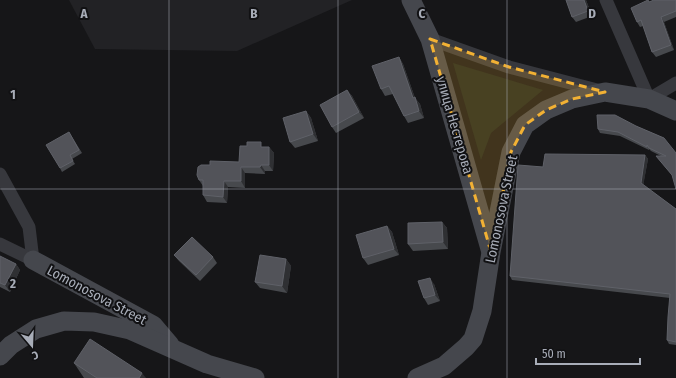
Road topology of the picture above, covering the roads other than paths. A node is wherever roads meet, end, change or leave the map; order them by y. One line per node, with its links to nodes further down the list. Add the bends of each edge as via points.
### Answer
1 (412, 0): 3 (main road, улица Нестерова)
2 (606, 0): 6 (street)
3 (430, 39): 5 (street, via 509,67); 10 (main road, улица Нестерова)
4 (676, 83): 6 (street)
5 (605, 92): 6 (main road, Lomonosova Street); 10 (main road, Lomonosova Street, via 572,99 546,110 526,125 511,152)
6 (649, 99): 7 (main road, Lomonosova Street)
7 (676, 111)
8 (0, 174): 11 (street, via 29,227)
9 (0, 244): 11 (street, Lomonosova Street)
10 (491, 252): 15 (main road, Lomonosova Street, via 482,311 473,339 444,366)
11 (33, 260): 12 (main road, Lomonosova Street, via 153,325)
12 (174, 350): 13 (main road, via 130,330 94,322 64,321 36,329 11,345); 14 (main road, Lomonosova Street, via 207,364)
13 (0, 356)
14 (255, 378)
15 (417, 378)

